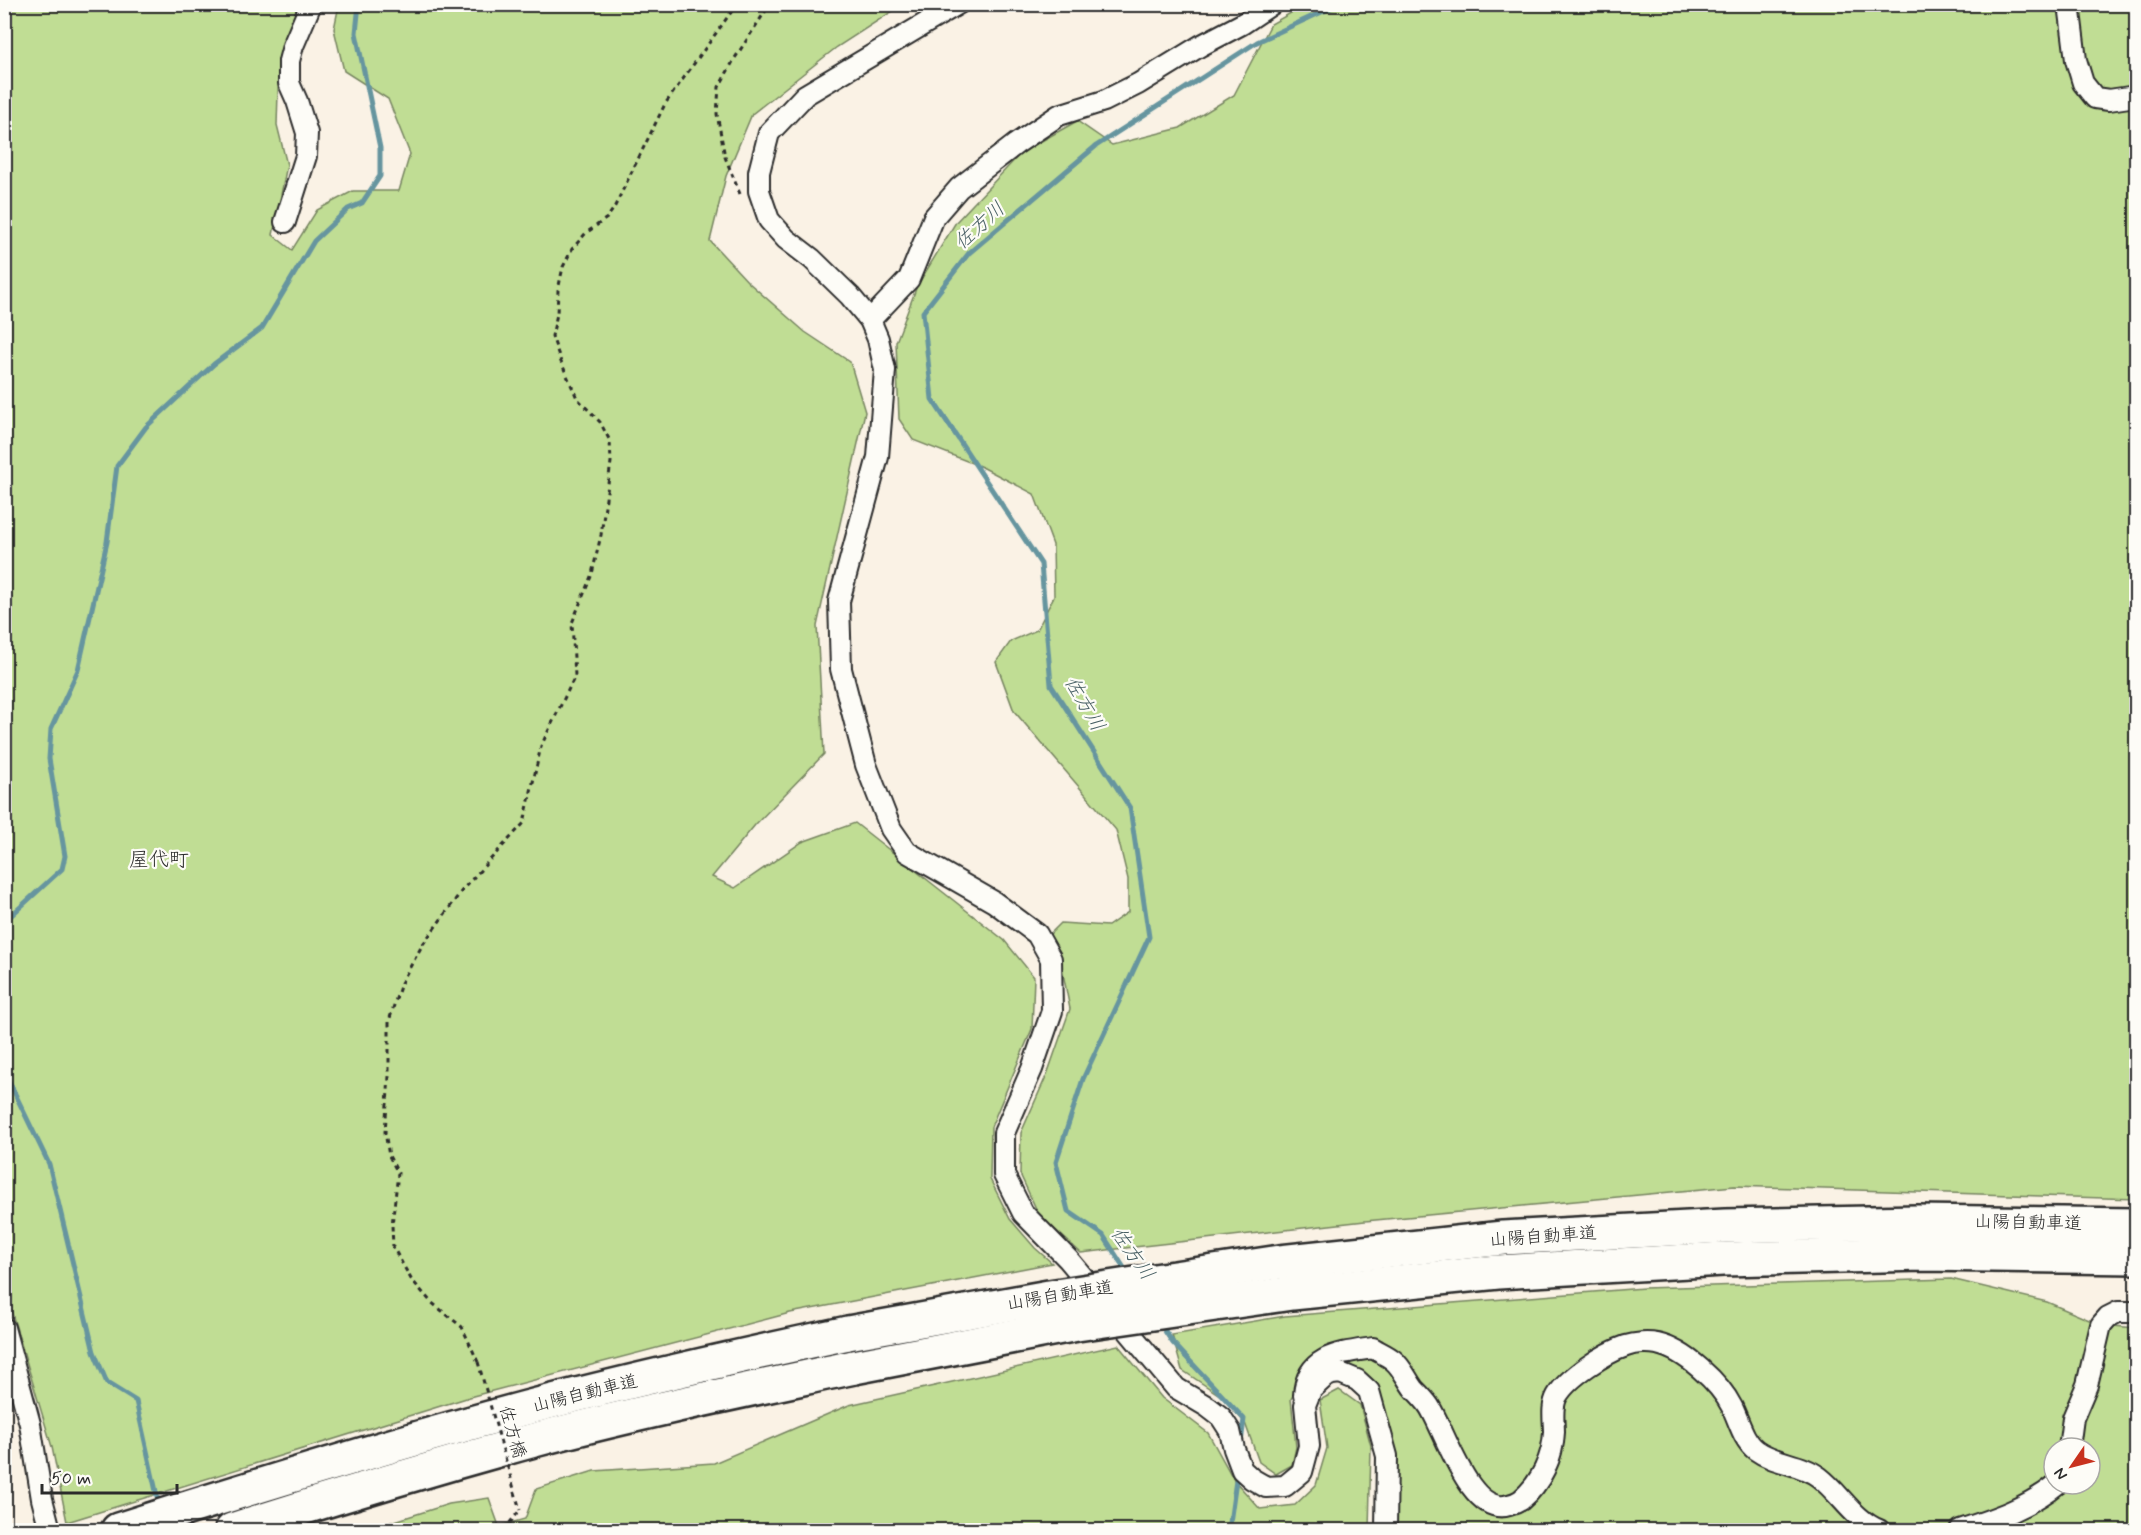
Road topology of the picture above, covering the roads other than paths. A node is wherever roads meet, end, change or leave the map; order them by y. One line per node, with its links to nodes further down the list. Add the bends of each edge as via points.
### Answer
1 (310, 4): 6 (street, via 289,61 289,83 307,133 306,156)
2 (958, 4): 7 (street, via 805,95 769,133 759,172 759,191 769,220)
3 (1272, 4): 7 (street, via 1138,84 1104,101 1059,115 959,188 934,217 909,279)
4 (2069, 4): 5 (street, via 2083,83 2095,98)
5 (2136, 96)
6 (285, 222)
7 (870, 320): 12 (street, via 885,370 878,457 839,601 841,669 866,765 891,829 907,852 993,902 1037,934 1051,959 1052,1011 1004,1133 1004,1175 1023,1213 1068,1259 1176,1388 1221,1418 1230,1431 1242,1470 1252,1479 1266,1487 1284,1486 1302,1472 1309,1446)
8 (2136, 1225): 16 (highway, 山陽自動車道, bridge, via 1917,1222 1725,1226 1503,1238 1280,1262 1049,1297 702,1364 357,1456)
9 (2136, 1257): 17 (highway, 山陽自動車道, bridge, via 1923,1254 1723,1259 1498,1272 1292,1293 1111,1319 693,1401 535,1440)
10 (2136, 1312): 13 (street, via 2118,1312 2101,1325)
11 (4, 1328): 15 (street, via 30,1424)
12 (1305, 1405): 18 (street, via 1311,1390 1325,1377 1340,1372 1369,1391 1387,1456); 19 (street, via 1305,1380 1313,1367 1332,1356 1373,1348 1394,1360 1430,1407 1468,1484 1482,1499 1496,1507 1506,1506 1520,1501 1543,1473 1552,1449 1553,1409 1557,1396 1568,1383 1625,1346 1659,1344 1680,1354 1718,1384 1745,1437 1756,1450 1817,1475 1862,1520)
13 (2071, 1436)
14 (2042, 1496): 20 (street)
15 (48, 1524)
16 (118, 1530)
17 (232, 1530)
18 (1386, 1530)
19 (1879, 1530)
20 (1960, 1530)

